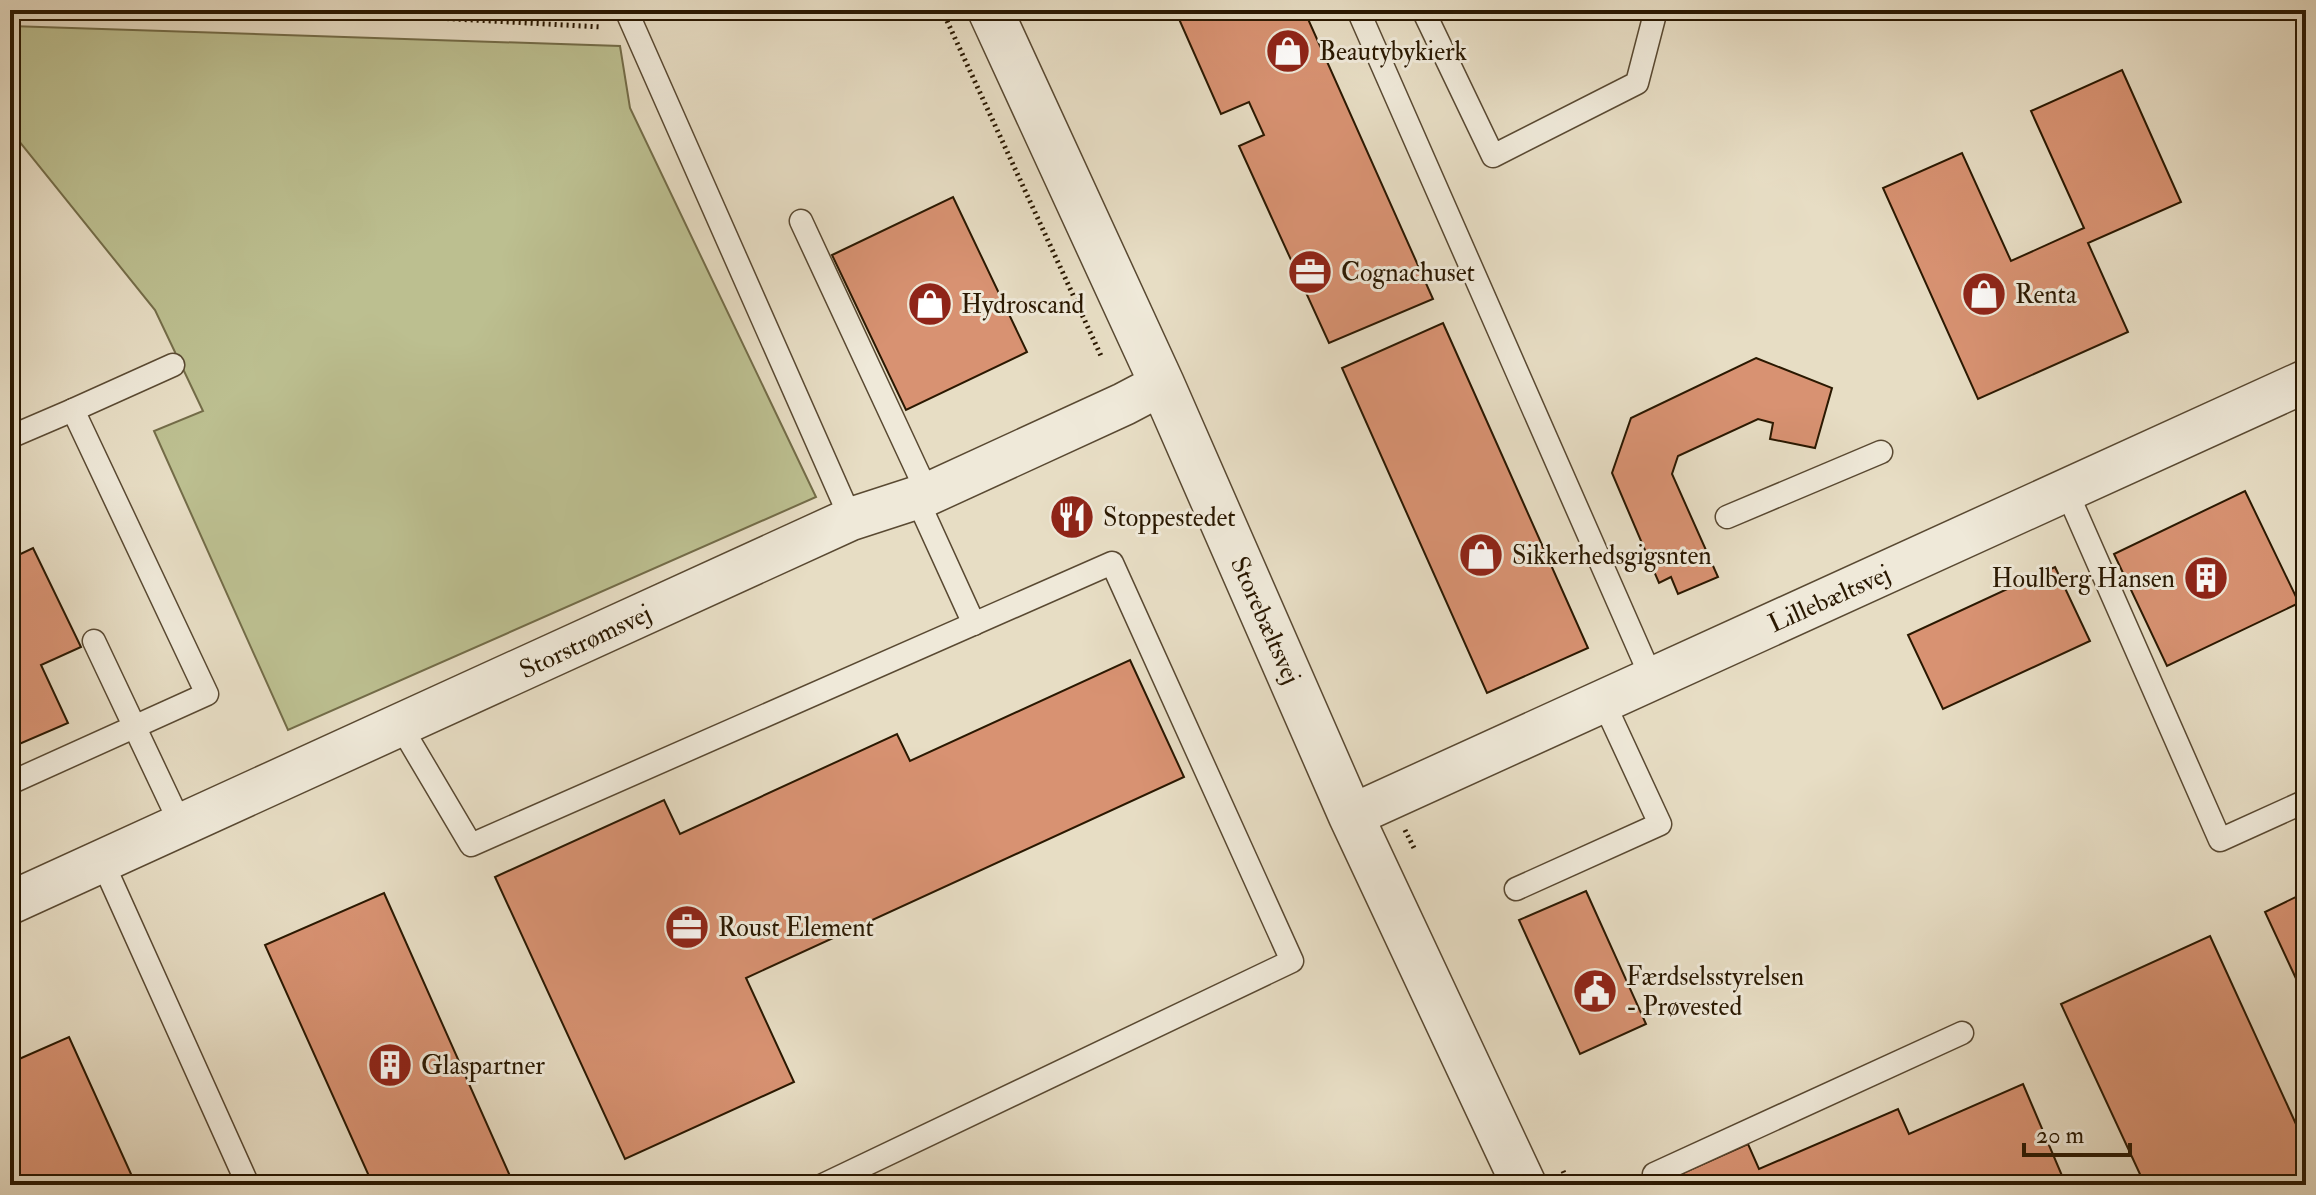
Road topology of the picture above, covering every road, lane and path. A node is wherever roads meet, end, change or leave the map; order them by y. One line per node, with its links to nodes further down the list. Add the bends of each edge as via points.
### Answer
1 (291, 10): 6 (path)
2 (1358, 10): 20 (lane)
3 (1423, 10): 4 (lane, via 1493,156 1637,83)
4 (1656, 10)
5 (997, 12): 10 (street, Storebæltsvej)
6 (630, 19): 17 (lane)
7 (801, 221): 15 (lane)
8 (173, 365): 11 (lane)
9 (2306, 381): 14 (street, Lillebæltsvej)
10 (1162, 384): 15 (street, Storstrømsvej); 26 (street, Storebæltsvej)
11 (73, 410): 12 (lane); 23 (lane, via 207,694)
12 (10, 437)
13 (1881, 452): 16 (lane)
14 (2066, 490): 20 (street, Lillebæltsvej); 25 (lane, via 2220,840)
15 (923, 496): 17 (street, Storstrømsvej); 18 (lane)
16 (1727, 517)
17 (851, 519): 22 (street, Storstrømsvej)
18 (974, 624): 22 (lane, via 471,845); 33 (lane, via 1112,563 1292,961)
19 (94, 641): 23 (lane)
20 (1652, 679): 21 (street, Lillebæltsvej)
21 (1603, 701): 26 (street, Lillebæltsvej); 29 (lane, via 1660,824)
22 (400, 725): 27 (street, Storstrømsvej)
23 (135, 727): 24 (lane); 27 (lane)
24 (10, 783)
25 (2306, 801)
26 (1351, 816): 34 (street, Storebæltsvej)
27 (181, 825): 28 (street, Storstrømsvej)
28 (102, 861): 30 (street, Storstrømsvej); 32 (lane)
29 (1516, 889)
30 (10, 903)
31 (1962, 1033): 35 (lane, via 1654,1174)
32 (248, 1185)
33 (823, 1185)
34 (1524, 1185)
35 (1659, 1185)

